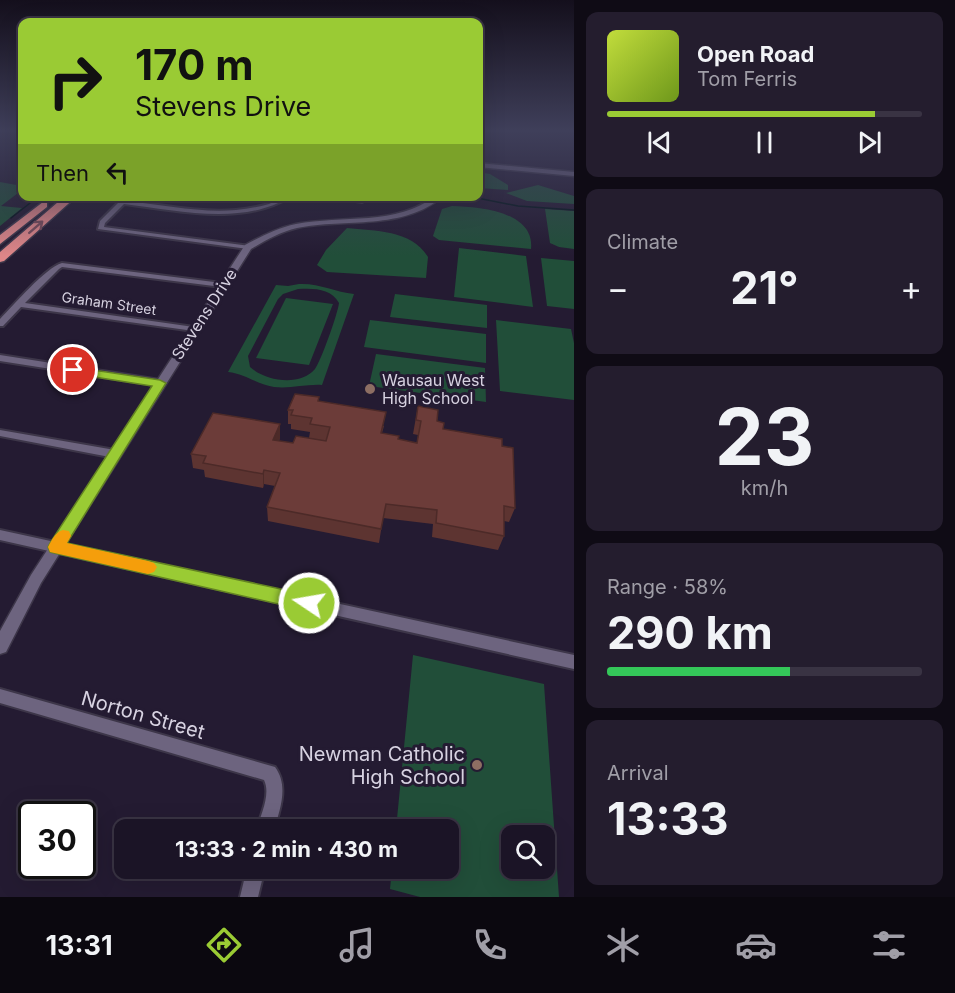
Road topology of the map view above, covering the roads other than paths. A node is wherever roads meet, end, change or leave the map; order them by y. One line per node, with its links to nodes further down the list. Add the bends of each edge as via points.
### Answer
1 (551, 172): 2 (street)
2 (574, 174)
3 (48, 201): 9 (highway)
4 (66, 201): 11 (highway, one-way to 4)
5 (125, 201): 10 (street, via 100,228)
6 (145, 201): 7 (street, via 235,211)
7 (277, 201)
8 (434, 201): 10 (street, Stevens Drive, via 403,214 288,227)
9 (0, 241)
10 (248, 247): 12 (street, Stevens Drive)
11 (0, 258)
12 (222, 285): 13 (street, via 62,265); 15 (street, Stevens Drive)
13 (19, 304): 14 (street); 15 (street, Graham Street)
14 (0, 324)
15 (194, 329): 17 (street, Stevens Drive)
16 (0, 358): 17 (street)
17 (160, 383): 19 (street, Stevens Drive)
18 (0, 433): 19 (street)
19 (115, 454): 21 (street, Stevens Drive)
20 (0, 534): 21 (street)
21 (56, 547): 22 (street, Stevens Drive); 23 (street)
22 (0, 647)
23 (574, 662)
24 (0, 696): 25 (street, Norton Street, via 263,770 273,777)
25 (267, 819)
26 (253, 879): 27 (street)
27 (249, 897)

